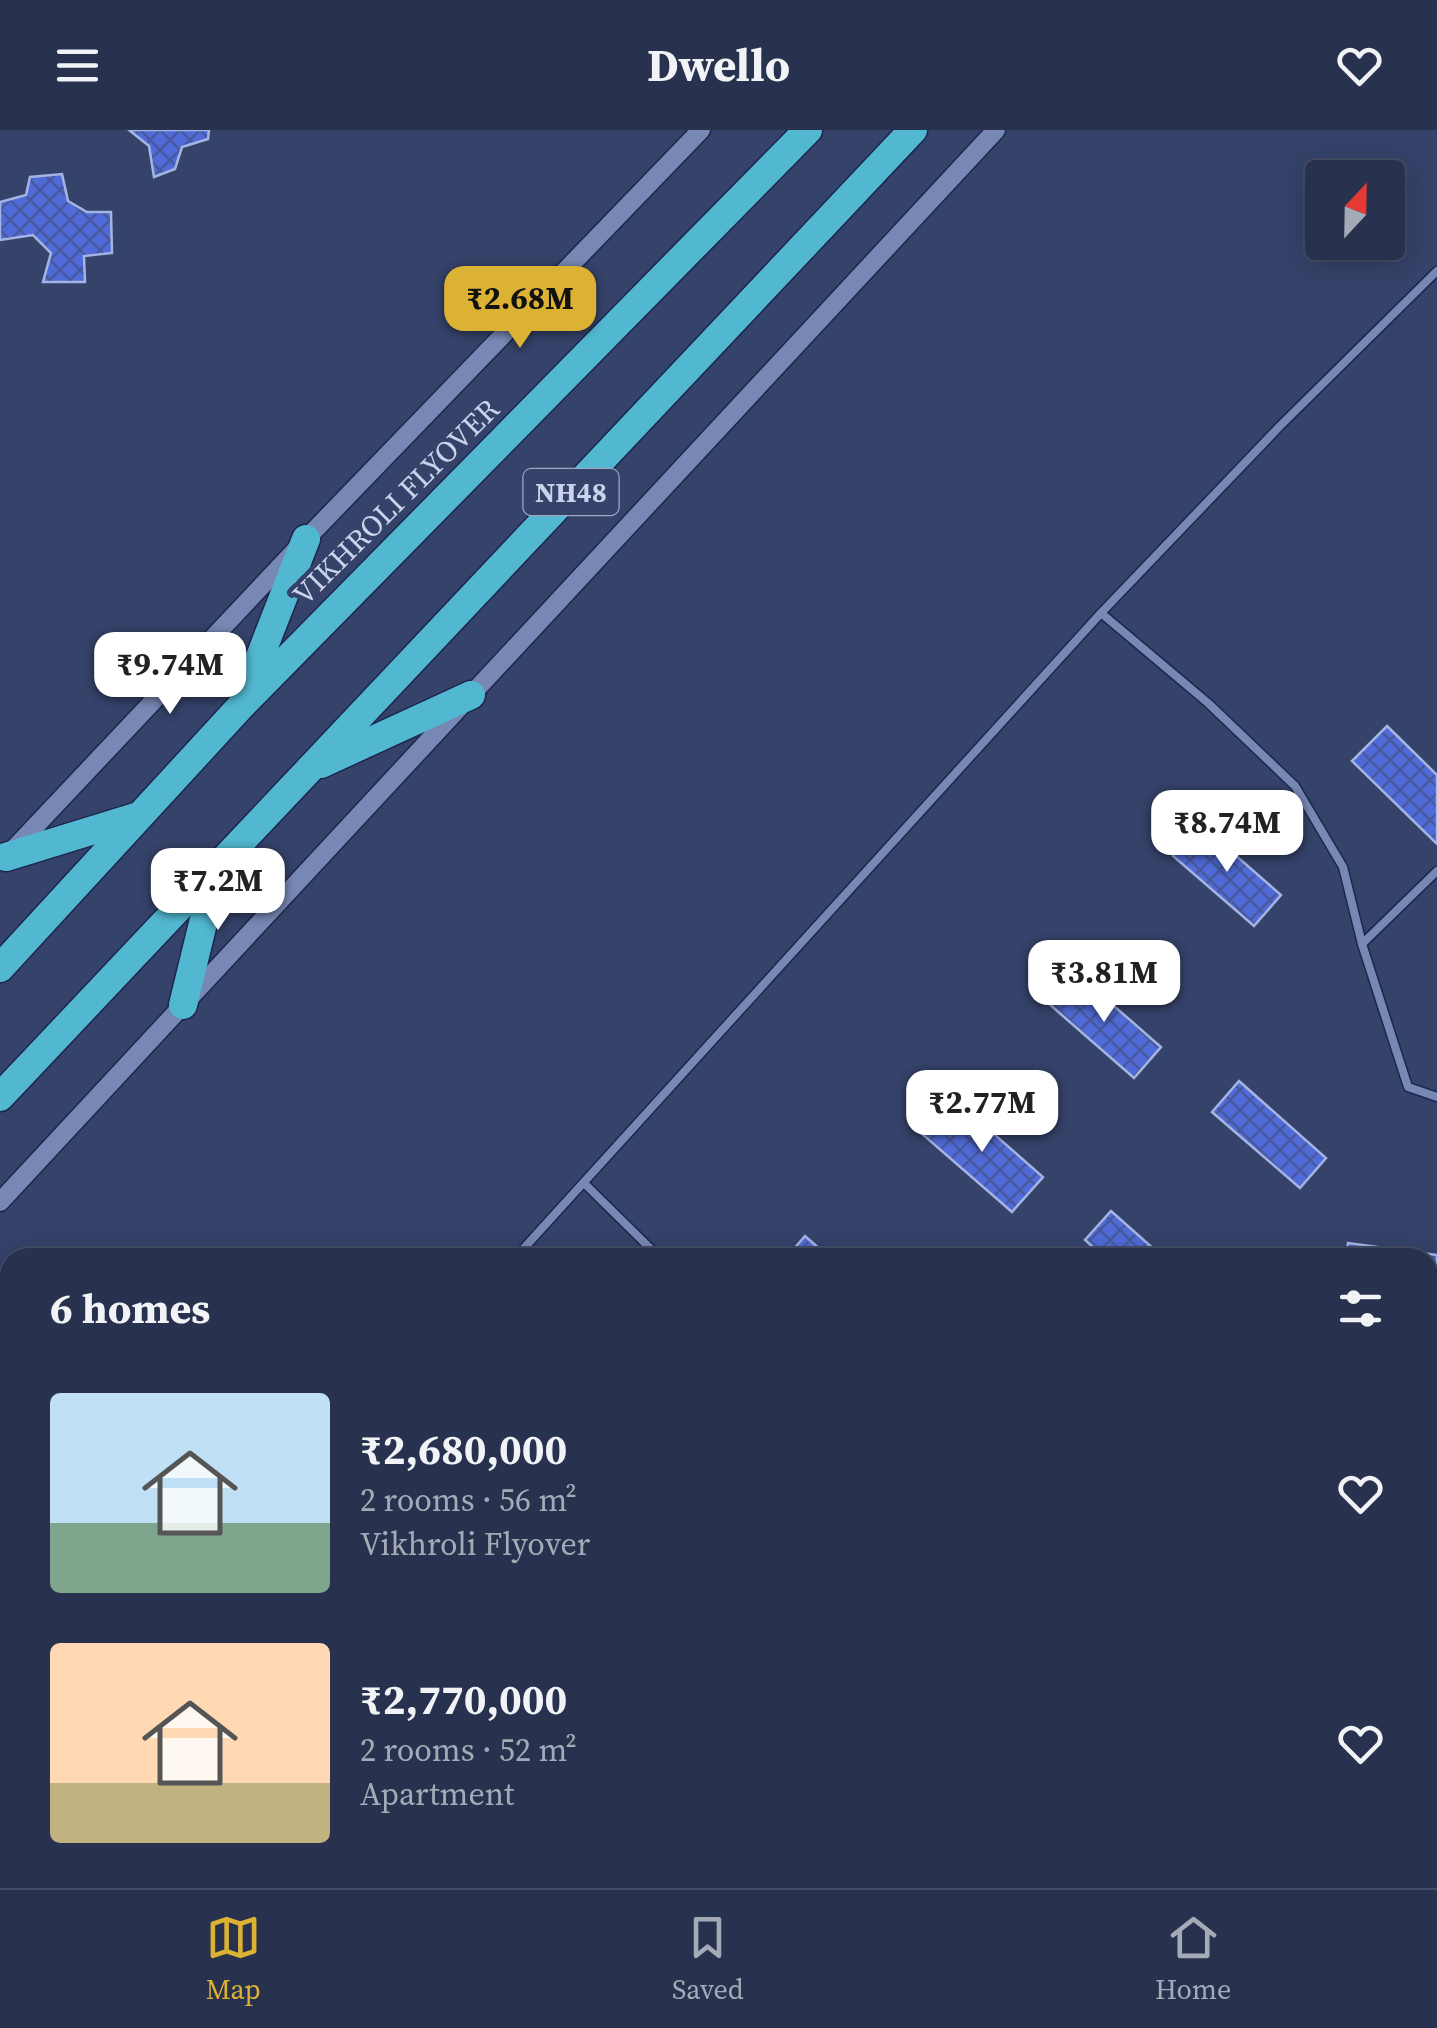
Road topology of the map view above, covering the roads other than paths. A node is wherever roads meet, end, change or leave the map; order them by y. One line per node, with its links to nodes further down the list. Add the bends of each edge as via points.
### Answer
1 (701, 130): 6 (street)
2 (808, 130): 9 (highway, VIKHROLI FLYOVER / NH48)
3 (914, 130): 10 (highway, NH48)
4 (996, 130): 8 (street)
5 (1437, 272): 7 (lane)
6 (306, 538): 9 (highway); 12 (street)
7 (1102, 613): 15 (lane, via 1296,786 1343,867); 20 (lane)
8 (471, 695): 10 (highway); 17 (street)
9 (241, 706): 11 (highway, NH48)
10 (306, 770): 13 (highway, NH48)
11 (143, 814): 12 (highway); 16 (highway, NH48)
12 (3, 860)
13 (218, 864): 17 (highway); 18 (highway, NH48)
14 (1437, 871): 15 (lane)
15 (1362, 944): 19 (lane, via 1408,1087)
16 (0, 968)
17 (184, 1005): 21 (street)
18 (0, 1097)
19 (1437, 1097)
20 (585, 1184): 22 (lane); 23 (lane)
21 (0, 1202)
22 (524, 1248)
23 (650, 1248)

